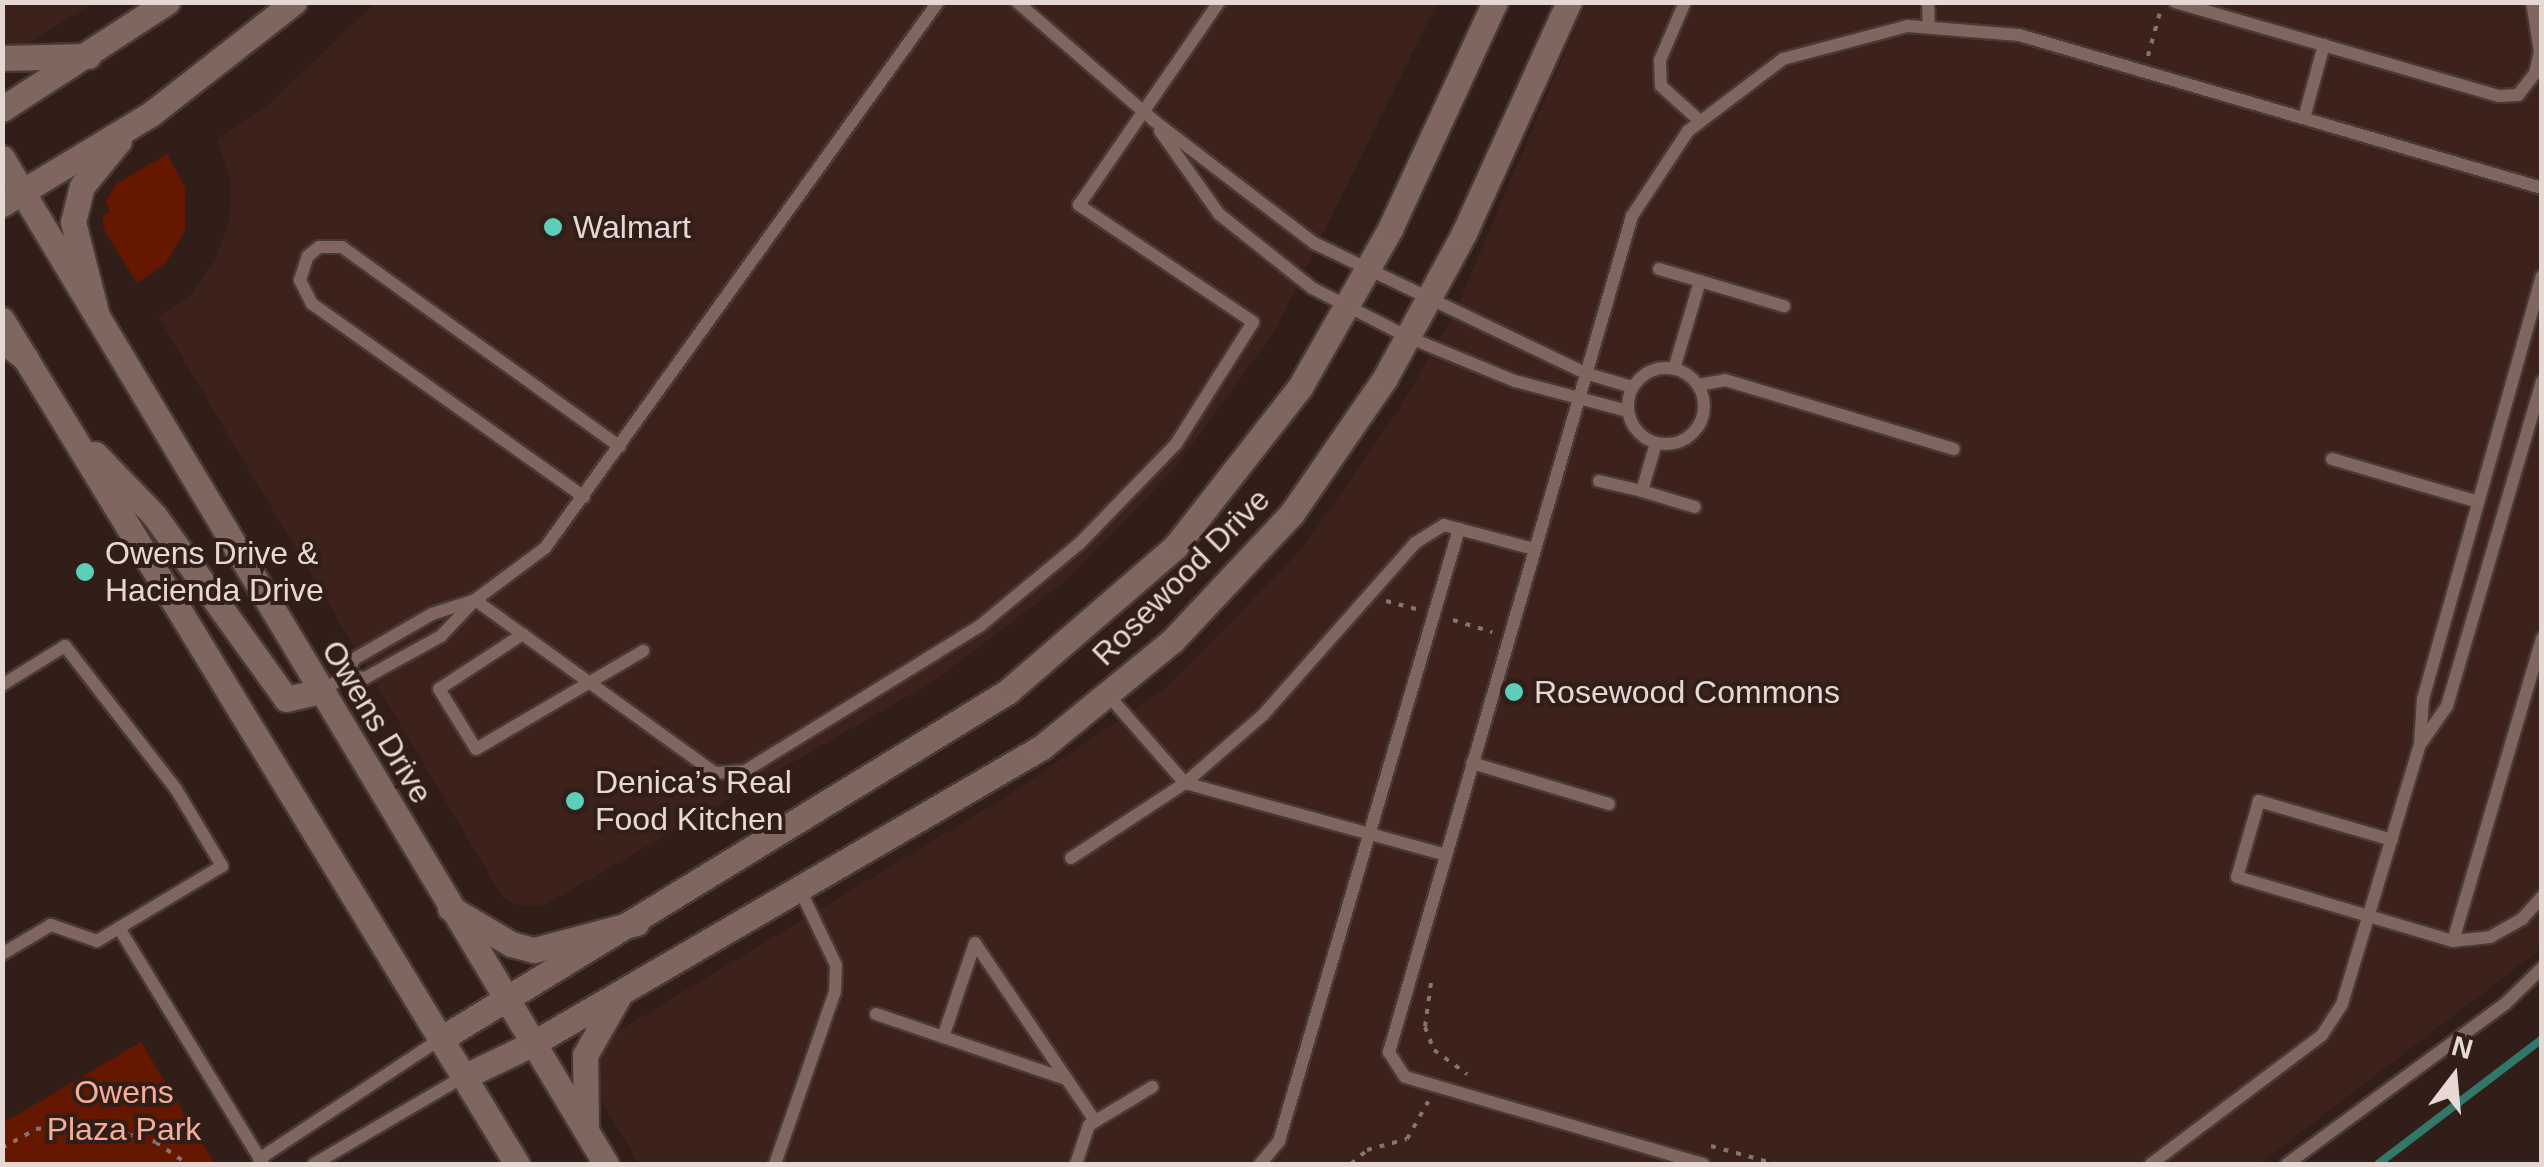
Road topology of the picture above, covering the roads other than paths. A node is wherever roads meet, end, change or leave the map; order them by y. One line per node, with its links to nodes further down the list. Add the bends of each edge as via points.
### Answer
1 (167, 2): 14 (street)
2 (294, 2): 21 (street, via 228,60)
3 (938, 2): 46 (lane)
4 (1016, 2): 16 (lane)
5 (1219, 2): 16 (lane)
6 (1495, 2): 25 (street, Rosewood Drive)
7 (1568, 2): 29 (street, Rosewood Drive)
8 (1685, 2): 20 (lane, via 1660,60 1661,86)
9 (1928, 2): 12 (lane)
10 (2175, 2): 13 (lane)
11 (2532, 2): 13 (lane, via 2540,52 2535,73 2518,94 2498,96)
12 (1929, 27): 18 (lane, via 2019,35); 20 (lane, via 1844,38 1783,59)
13 (2324, 46): 18 (lane)
14 (88, 56): 15 (street); 17 (street)
15 (2, 58)
16 (1141, 108): 19 (lane); 62 (lane, via 1079,205 1253,322 1176,444 1078,544 981,625 744,771 715,773)
17 (2, 109)
18 (2304, 118): 23 (lane)
19 (1154, 120): 25 (lane, via 1277,217); 30 (lane, via 1219,214 1256,249)
20 (1700, 121): 38 (lane, via 1656,173 1632,216)
21 (132, 125): 24 (street); 32 (street, via 76,201 73,222)
22 (2, 158): 24 (street, Owens Drive)
23 (2542, 188)
24 (13, 197): 32 (street, Owens Drive)
25 (1367, 269): 29 (lane); 30 (street, Rosewood Drive)
26 (1659, 269): 28 (lane)
27 (2542, 276): 52 (lane)
28 (1700, 281): 31 (lane); 37 (lane)
29 (1430, 299): 34 (street, Rosewood Drive); 38 (lane)
30 (1346, 305): 34 (lane); 77 (street, Rosewood Drive, via 1300,387 1238,471 1175,546 1085,630 1007,692)
31 (1784, 306)
32 (97, 316): 63 (street, Owens Drive)
33 (2, 320): 36 (street)
34 (1408, 338): 42 (lane, via 1516,381); 64 (street, Rosewood Drive, via 1292,513 1214,600)
35 (2, 340): 36 (street)
36 (26, 359): 44 (street)
37 (1674, 369): 40 (lane); 41 (lane, via 1658,368)
38 (1585, 373): 41 (lane); 42 (lane)
39 (2542, 382): 65 (lane, via 2447,706)
40 (1698, 385): 45 (lane, via 1704,398 1699,426 1677,443); 47 (lane, via 1724,380)
41 (1632, 387): 43 (lane)
42 (1578, 396): 43 (lane); 55 (lane)
43 (1628, 411): 45 (lane, via 1636,431)
44 (64, 421): 63 (street, via 154,515 286,699); 86 (street)
45 (1656, 443): 50 (lane)
46 (620, 447): 51 (lane); 51 (lane, via 342,247 319,247 308,256 300,280 312,304)
47 (1954, 449)
48 (2332, 458): 52 (lane)
49 (1599, 480): 50 (lane)
50 (1642, 491): 53 (lane)
51 (584, 497): 56 (lane, via 534,558)
52 (2478, 502): 65 (lane, via 2423,699)
53 (1695, 506)
54 (1459, 529): 55 (lane); 67 (lane, via 1444,525 1415,543 1263,715); 69 (lane)
55 (1534, 548): 66 (lane)
56 (475, 600): 57 (lane); 60 (lane, via 432,614 354,659); 60 (lane, via 441,636 365,678)
57 (523, 634): 62 (lane); 62 (lane, via 438,689 476,748)
58 (2542, 638): 79 (lane)
59 (643, 651): 62 (lane)
60 (346, 676): 63 (lane)
61 (2, 684): 78 (lane, via 65,646 176,789 222,866)
62 (594, 684)
63 (321, 692): 75 (street, Owens Drive)
64 (1109, 696): 67 (lane); 73 (street, Rosewood Drive, via 1042,747)
65 (2420, 744): 70 (lane)
66 (1472, 763): 68 (lane); 71 (lane)
67 (1185, 783): 69 (lane); 72 (lane)
68 (1610, 804)
69 (1372, 834): 71 (lane); 100 (lane, via 1279,1142)
70 (2392, 840): 76 (lane); 76 (lane, via 2259,802 2237,877)
71 (1446, 854): 93 (lane, via 1389,1052 1405,1077)
72 (1070, 858)
73 (800, 890): 82 (street, Rosewood Drive); 98 (lane, via 836,965 835,992)
74 (2542, 897): 79 (lane, via 2490,936)
75 (450, 908): 77 (street, via 510,944 534,950); 83 (street, Owens Drive)
76 (2370, 916): 79 (lane); 102 (lane, via 2342,1004 2322,1035)
77 (636, 924): 83 (street, Rosewood Drive)
78 (119, 928): 80 (lane, via 98,941 51,925); 94 (lane)
79 (2454, 941)
80 (2, 954)
81 (2542, 968): 103 (lane, via 2504,1004)
82 (620, 994): 87 (street, Rosewood Drive); 92 (street, via 585,1055)
83 (506, 1001): 86 (street, Rosewood Drive); 87 (street, Owens Drive)
84 (876, 1014): 85 (lane)
85 (943, 1036): 89 (lane); 89 (lane, via 974,943)
86 (439, 1040): 88 (street); 94 (lane)
87 (532, 1044): 88 (street, Rosewood Drive); 92 (street, Owens Drive)
88 (463, 1077): 95 (lane); 96 (street)
89 (1066, 1079): 91 (lane)
90 (1152, 1087): 91 (lane)
91 (1095, 1121): 99 (lane)
92 (588, 1135): 97 (street, Owens Drive)
93 (1656, 1158): 101 (lane)
94 (261, 1162)
95 (314, 1164)
96 (517, 1164)
97 (606, 1164)
98 (774, 1164)
99 (1076, 1164)
100 (1260, 1164)
101 (1703, 1164)
102 (2151, 1164)
103 (2287, 1164)

